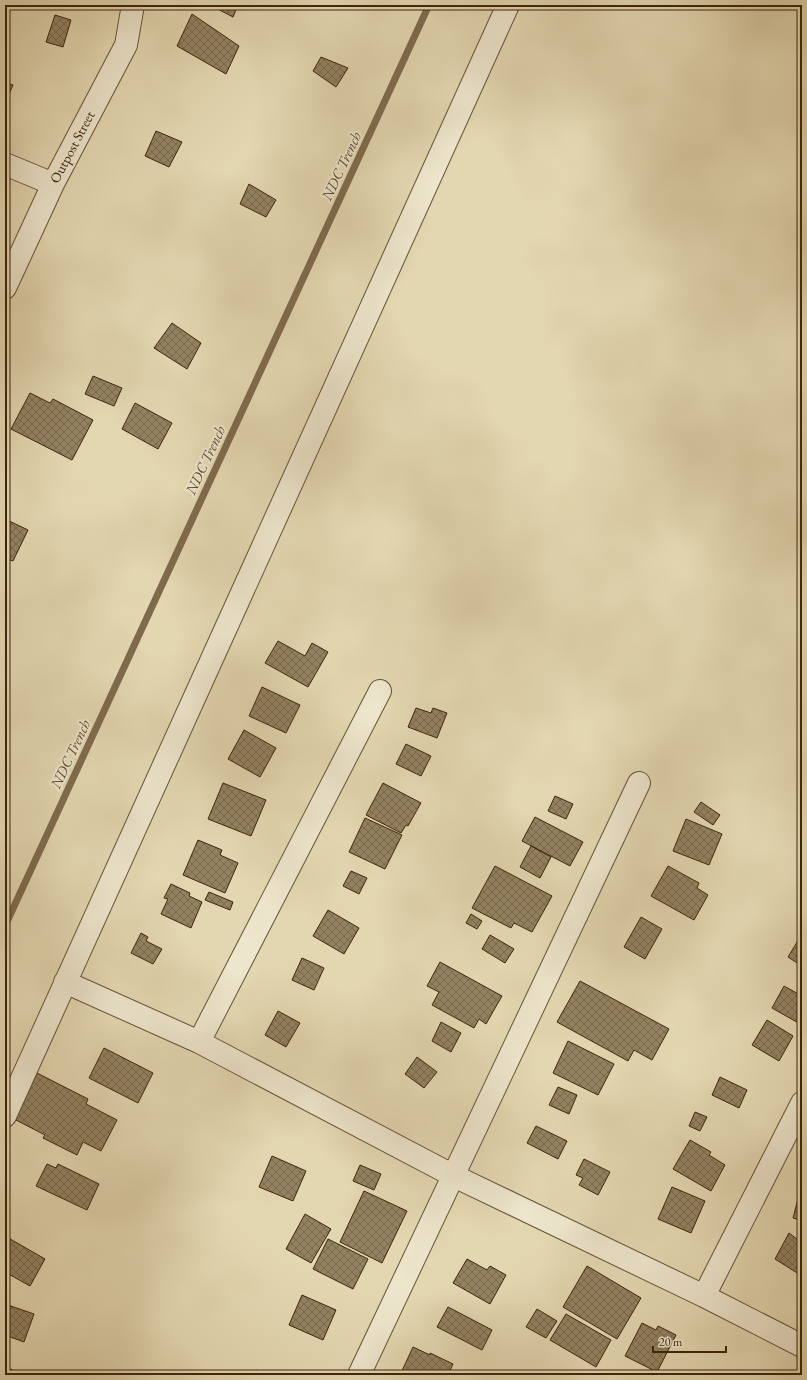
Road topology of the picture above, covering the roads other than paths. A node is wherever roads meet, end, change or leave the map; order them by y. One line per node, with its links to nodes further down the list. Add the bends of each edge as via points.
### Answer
1 (134, 5): 4 (street, Outpost Street, via 126,45)
2 (508, 5): 8 (street)
3 (5, 164): 4 (street)
4 (53, 184): 5 (street, Outpost Street)
5 (5, 288)
6 (380, 691): 9 (street)
7 (640, 783): 12 (street)
8 (65, 982): 9 (street); 11 (street)
9 (199, 1042): 12 (street)
10 (802, 1104): 13 (street)
11 (5, 1116)
12 (454, 1176): 13 (street); 15 (street)
13 (704, 1296): 14 (street)
14 (802, 1346)
15 (359, 1375)

